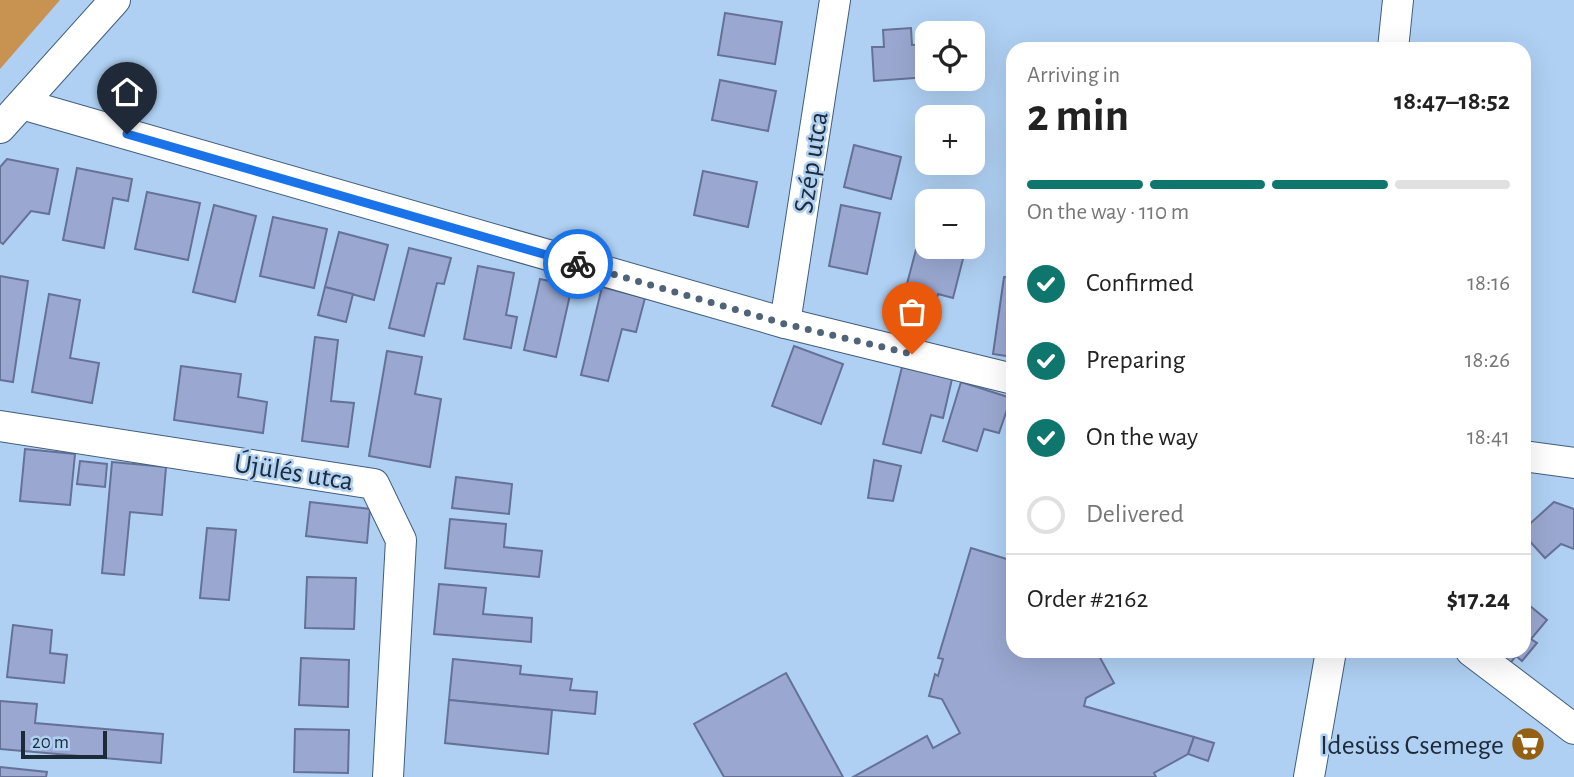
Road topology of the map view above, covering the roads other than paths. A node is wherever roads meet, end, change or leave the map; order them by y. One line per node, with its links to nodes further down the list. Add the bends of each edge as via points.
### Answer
1 (115, 0): 5 (street)
2 (835, 0): 7 (street, Szép utca)
3 (1398, 0): 4 (street)
4 (1394, 42)
5 (22, 104): 6 (street); 7 (street)
6 (0, 128)
7 (785, 324): 8 (street)
8 (1006, 377)
9 (0, 426): 15 (street, Újülés utca, via 374,484 401,540)
10 (1531, 457): 11 (street)
11 (1574, 463)
12 (1330, 658): 16 (street)
13 (1480, 658): 14 (street)
14 (1574, 729)
15 (388, 777)
16 (1309, 777)

